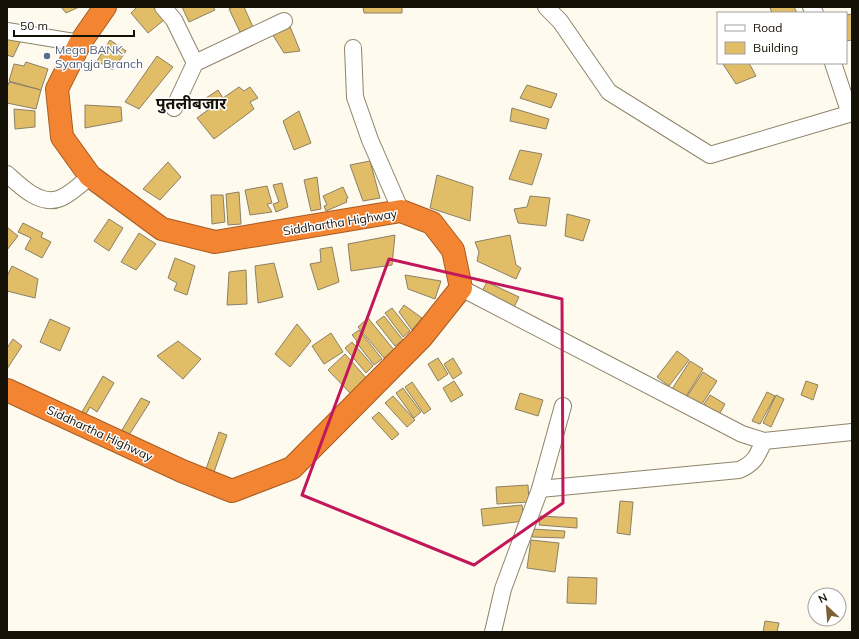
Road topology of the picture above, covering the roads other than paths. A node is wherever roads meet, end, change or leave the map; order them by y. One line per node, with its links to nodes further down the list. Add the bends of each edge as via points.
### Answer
1 (105, 7): 6 (highway, Siddhartha Highway)
2 (164, 7): 8 (street, via 174,20)
3 (546, 7): 11 (street, via 560,21 609,92 710,155)
4 (284, 20): 8 (street)
5 (7, 30): 6 (street)
6 (80, 43): 13 (highway, Siddhartha Highway, via 57,89 62,137)
7 (353, 48): 14 (street, via 355,97 370,140)
8 (194, 63): 10 (street)
9 (833, 64): 11 (street)
10 (174, 108)
11 (851, 114)
12 (7, 174): 13 (street, via 32,195 46,199 59,199)
13 (90, 176): 14 (highway, Siddhartha Highway, via 162,229 215,242)
14 (401, 211): 15 (highway, Siddhartha Highway, via 432,223 453,250)
15 (461, 288): 16 (highway, Siddhartha Highway, via 422,337 292,468 232,491 182,471); 19 (street, via 742,434)
16 (7, 390)
17 (563, 406): 20 (street)
18 (852, 432): 19 (street)
19 (764, 441): 20 (street, via 750,465 739,470)
20 (540, 489): 21 (street, via 503,589)
21 (493, 632)

